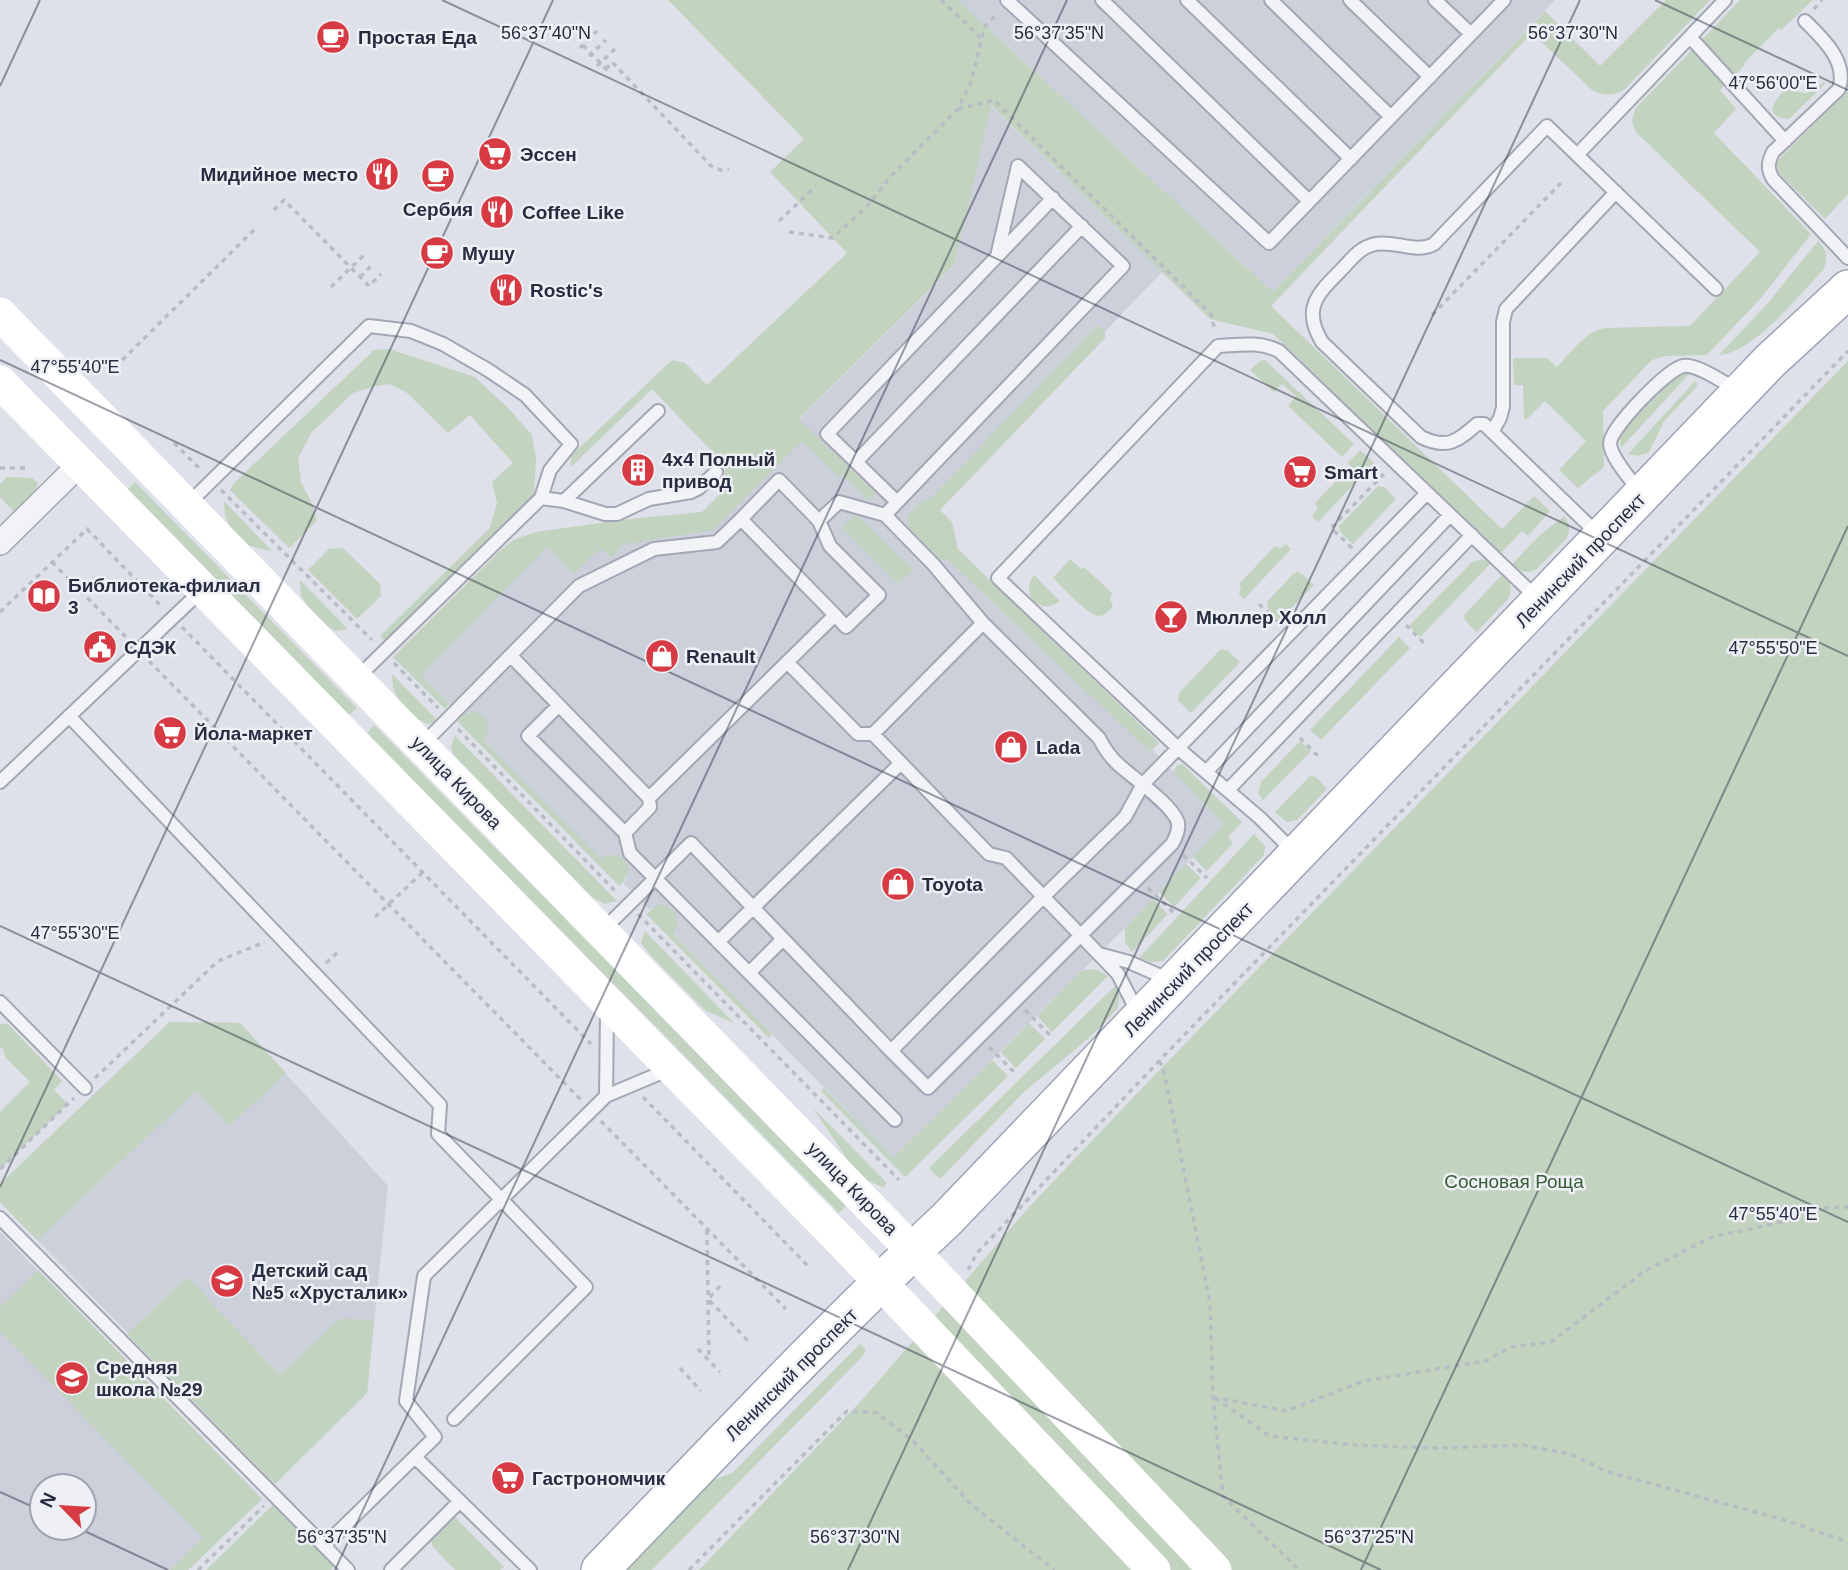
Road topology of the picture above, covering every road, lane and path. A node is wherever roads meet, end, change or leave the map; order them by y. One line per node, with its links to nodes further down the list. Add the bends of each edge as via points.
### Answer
1 (941, 0): 14 (path)
2 (1101, 0): 30 (lane)
3 (1187, 0): 24 (lane)
4 (1271, 0): 21 (lane)
5 (1350, 0): 19 (lane)
6 (1435, 0): 12 (lane)
7 (1504, 0): 12 (lane)
8 (1725, 0): 13 (lane)
9 (1008, 1): 14 (path, via 985,26); 30 (lane, via 1269,243)
10 (1805, 21): 22 (lane, via 1838,56 1842,81)
11 (597, 31): 17 (path, via 582,46)
12 (1471, 34): 19 (lane)
13 (1690, 37): 22 (lane); 23 (lane)
14 (982, 39): 20 (path, via 971,82)
15 (606, 40): 17 (path)
16 (615, 49): 18 (path)
17 (590, 55): 18 (path)
18 (599, 64): 25 (path, via 607,70 612,62 711,166)
19 (1430, 77): 21 (lane)
20 (958, 109): 35 (path, via 833,238); 49 (path, via 994,100 1211,314)
21 (1391, 117): 24 (lane)
22 (1785, 141): 38 (lane, via 1773,152 1769,173)
23 (1577, 155): 28 (lane); 58 (lane, via 1547,126 1434,244 1420,248 1388,243 1362,249 1315,302 1314,327 1322,342 1421,437 1451,442 1480,423)
24 (1351, 159): 30 (lane)
25 (729, 169)
26 (1561, 183): 48 (path)
27 (816, 186): 32 (path)
28 (1616, 192): 45 (lane); 58 (lane, via 1506,309 1503,407)
29 (1053, 198): 33 (lane); 37 (lane); 37 (lane, via 1018,166)
30 (1310, 201)
31 (274, 210): 41 (path, via 284,200)
32 (779, 221)
33 (1082, 226): 60 (lane); 71 (lane, via 1123,266)
34 (255, 229): 53 (path)
35 (789, 232)
36 (364, 255): 41 (path)
37 (997, 256): 60 (lane, via 827,434)
38 (1848, 258)
39 (373, 264): 43 (path)
40 (1848, 265): 52 (main road, Ленинский проспект)
41 (351, 268): 43 (path); 44 (path)
42 (382, 274): 43 (path, via 369,286)
43 (360, 277)
44 (331, 287)
45 (1716, 289)
46 (1848, 289): 52 (main road, Ленинский проспект)
47 (0, 314): 51 (main road, улица Кирова)
48 (1432, 315)
49 (1218, 346): 61 (lane, via 1256,344 1279,351); 100 (lane, via 998,578)
50 (1848, 351): 136 (path)
51 (39, 354): 54 (main road); 57 (main road, улица Кирова)
52 (1770, 361): 55 (main road, Ленинский проспект)
53 (108, 374)
54 (2, 384): 62 (main road)
55 (1740, 392): 68 (main road, Ленинский проспект); 68 (lane, via 1699,369 1677,368 1622,421 1610,442 1612,452)
56 (657, 411): 70 (lane)
57 (115, 432): 62 (main road); 72 (main road, улица Кирова)
58 (1492, 432): 79 (lane)
59 (174, 443): 66 (path)
60 (856, 462): 71 (lane)
61 (1395, 462): 67 (lane); 77 (path)
62 (80, 464): 80 (street); 82 (main road)
63 (0, 468): 64 (path)
64 (27, 468)
65 (716, 472): 70 (lane, via 691,492 649,499 617,514)
66 (212, 481): 69 (lane, via 369,326 411,331 443,344 525,395 571,444 550,470); 72 (lane); 89 (path)
67 (1427, 493): 74 (lane); 100 (lane)
68 (1643, 495): 79 (main road, Ленинский проспект)
69 (541, 498): 70 (lane); 89 (lane)
70 (564, 501)
71 (897, 502): 73 (lane)
72 (187, 506): 92 (main road, улица Кирова)
73 (885, 515): 76 (lane, via 839,502); 87 (lane)
74 (1450, 515): 78 (lane); 102 (lane)
75 (740, 519): 76 (lane, via 779,480); 85 (lane); 90 (lane, via 717,542 654,549 579,586)
76 (819, 521): 85 (lane, via 830,546 879,595 846,627)
77 (1331, 528)
78 (1472, 535): 83 (lane); 105 (lane)
79 (1602, 537): 83 (main road, Ленинский проспект)
80 (0, 543)
81 (52, 562): 84 (path); 86 (path, via 86,529); 88 (path)
82 (203, 589): 86 (lane); 98 (main road)
83 (1541, 601): 109 (main road, Ленинский проспект)
84 (0, 612)
85 (835, 615): 91 (lane)
86 (173, 618): 88 (lane); 110 (path)
87 (983, 623): 97 (lane); 104 (lane, via 1099,738 1107,754)
88 (139, 650): 95 (lane); 115 (path)
89 (383, 652): 92 (lane); 96 (path)
90 (511, 656): 94 (lane); 96 (lane)
91 (787, 662): 97 (lane, via 858,734); 106 (lane)
92 (356, 679): 93 (main road, улица Кирова)
93 (379, 703): 98 (main road); 99 (main road, улица Кирова)
94 (559, 705): 106 (lane); 107 (lane, via 528,736)
95 (69, 716): 103 (lane); 122 (lane)
96 (448, 719): 99 (lane); 116 (path)
97 (873, 734): 101 (lane)
98 (345, 735): 130 (main road)
99 (421, 746): 120 (main road, улица Кирова)
100 (1180, 749): 102 (lane); 104 (lane)
101 (901, 763): 114 (lane, via 989,854 1006,858); 117 (lane)
102 (1206, 772): 105 (lane)
103 (0, 782)
104 (1143, 785): 108 (lane, via 1177,820); 114 (lane, via 1125,817)
105 (1227, 790): 109 (lane)
106 (649, 798): 107 (lane, via 648,811)
107 (625, 833): 111 (lane, via 630,853)
108 (1172, 844): 112 (path); 121 (lane)
109 (1298, 855): 127 (main road, Ленинский проспект)
110 (423, 872): 115 (path); 135 (path)
111 (654, 878): 116 (lane); 117 (lane, via 691,843); 124 (lane)
112 (1207, 878)
113 (1156, 895): 118 (path)
114 (1043, 897): 121 (lane); 134 (lane)
115 (388, 904): 119 (path); 142 (path)
116 (628, 904): 120 (lane); 145 (path)
117 (753, 908): 123 (lane); 124 (lane)
118 (1174, 913)
119 (375, 917)
120 (601, 931): 150 (main road, улица Кирова)
121 (1080, 935): 125 (lane); 128 (lane)
122 (280, 936): 140 (path, via 218,961); 146 (lane, via 440,1105 438,1134)
123 (783, 939): 126 (lane); 134 (lane)
124 (718, 942): 126 (lane)
125 (1099, 954): 127 (lane); 131 (lane, via 1118,974)
126 (749, 973): 143 (lane)
127 (1175, 982): 131 (main road, Ленинский проспект)
128 (1016, 1000): 132 (lane); 133 (path)
129 (0, 1002): 140 (lane)
130 (608, 1004): 135 (lane); 137 (main road)
131 (1141, 1018): 150 (main road, Ленинский проспект)
132 (979, 1037): 134 (lane, via 928,1088); 138 (path)
133 (1053, 1038)
134 (891, 1051)
135 (607, 1059): 141 (lane)
136 (1159, 1061): 154 (path, via 977,1253); 163 (path, via 1210,1302)
137 (671, 1069): 139 (lane); 152 (main road)
138 (1017, 1075)
139 (632, 1085): 141 (lane); 151 (path)
140 (85, 1088): 144 (path)
141 (606, 1096): 142 (lane)
142 (591, 1111): 146 (lane); 149 (path)
143 (895, 1120)
144 (0, 1169)
145 (899, 1180)
146 (501, 1200): 164 (lane, via 586,1287); 165 (lane, via 424,1276 405,1401 435,1437)
147 (1848, 1207): 163 (path, via 1818,1208 1787,1221 1712,1237 1646,1271 1550,1342 1510,1347 1486,1361 1364,1381 1286,1410)
148 (0, 1218): 166 (lane)
149 (707, 1229): 155 (path); 156 (path)
150 (913, 1251): 152 (main road, Ленинский проспект); 154 (main road, улица Кирова)
151 (811, 1269)
152 (881, 1283): 174 (main road, Ленинский проспект); 177 (main road)
153 (720, 1286): 155 (path)
154 (950, 1289): 178 (main road, улица Кирова)
155 (708, 1299): 157 (path); 159 (path)
156 (786, 1309)
157 (750, 1343)
158 (698, 1349): 159 (path)
159 (709, 1360): 161 (path)
160 (680, 1368): 162 (path)
161 (720, 1372)
162 (701, 1391)
163 (1213, 1397): 168 (path, via 1269,1436 1437,1448 1523,1445 1570,1454 1608,1472 1782,1519); 179 (path, via 1223,1496)
164 (454, 1419)
165 (415, 1457): 167 (lane); 169 (lane)
166 (275, 1496): 169 (lane); 170 (path)
167 (460, 1501): 172 (lane); 173 (lane)
168 (1848, 1542)
169 (324, 1546): 171 (lane)
170 (198, 1570)
171 (348, 1570)
172 (391, 1570)
173 (530, 1570)
174 (600, 1570)
175 (689, 1570): 176 (path, via 847,1411 877,1413 914,1442 972,1505)
176 (1054, 1570)
177 (1154, 1570)
178 (1215, 1570)
179 (1299, 1570)

